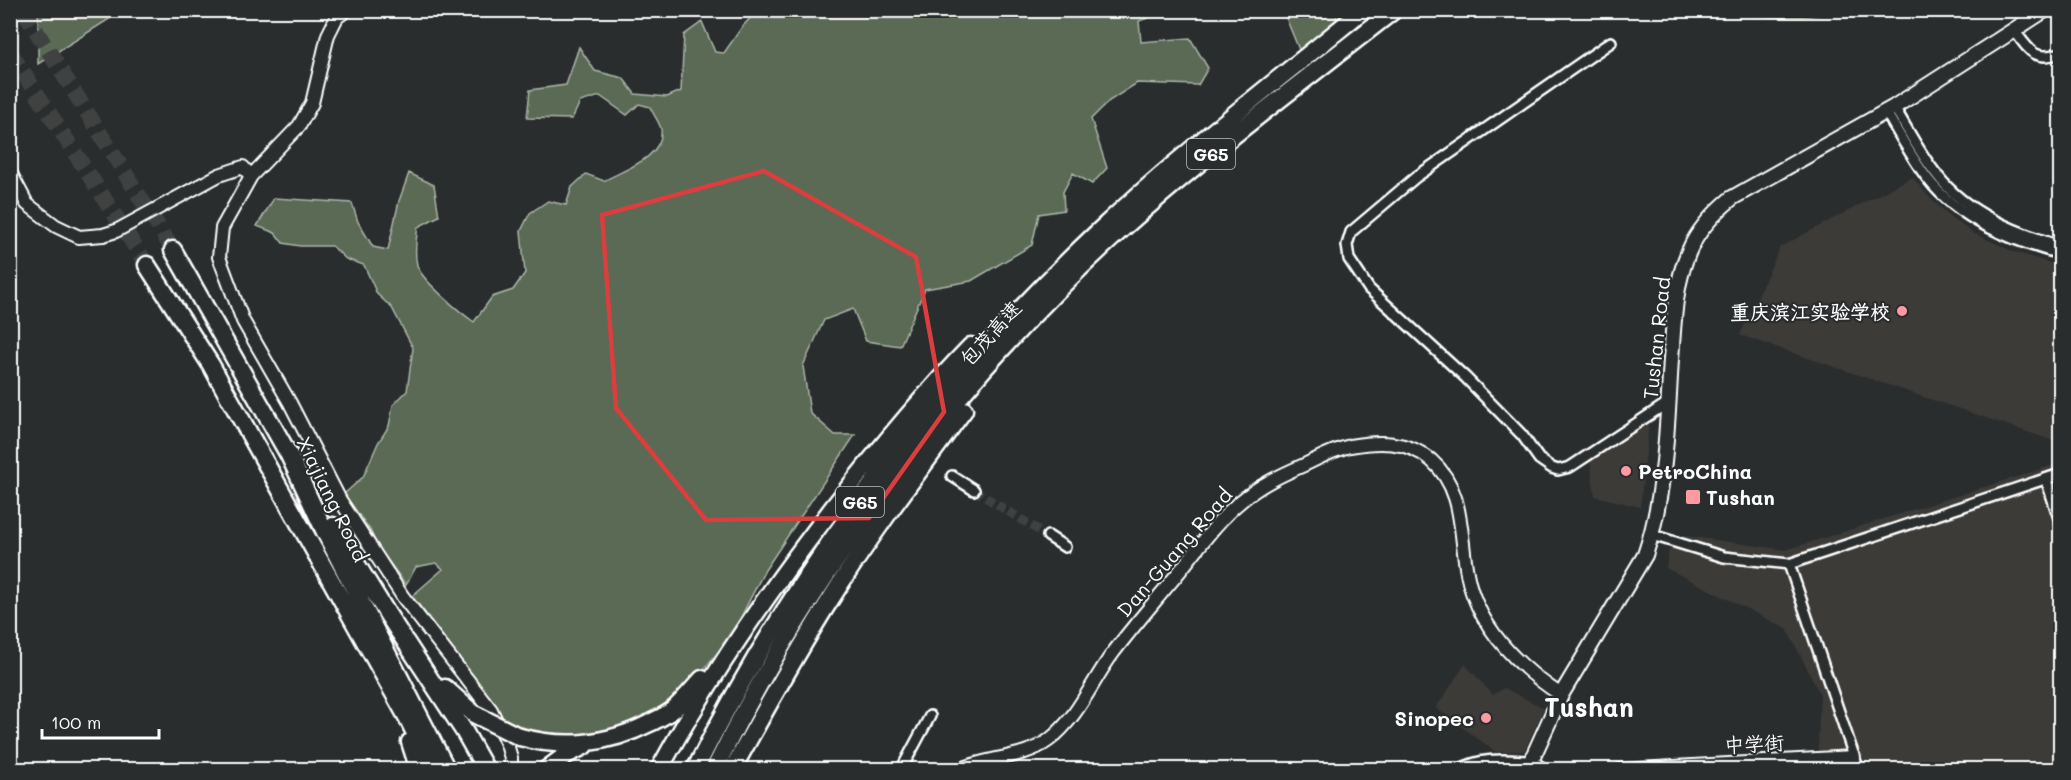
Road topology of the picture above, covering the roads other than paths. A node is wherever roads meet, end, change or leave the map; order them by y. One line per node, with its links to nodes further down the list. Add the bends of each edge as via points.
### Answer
1 (347, 10): 10 (street, via 337,17 328,35 312,102 299,126)
2 (1363, 10): 14 (highway, 包茂高速 / G65, via 1190,152)
3 (1394, 10): 16 (highway, 包茂高速 / G65, via 1199,164 1113,238)
4 (2045, 10): 5 (main road, Tushan Road)
5 (2014, 30): 7 (street, via 2038,56); 8 (main road, Tushan Road)
6 (1611, 42): 17 (street, via 1416,177 1351,232 1348,259 1369,289 1466,377 1522,435 1539,459 1552,468 1570,467)
7 (2061, 53)
8 (1890, 110): 11 (street, via 1935,173 1961,200 2007,226); 13 (street, via 1927,178 1956,207 2003,234); 17 (main road, Tushan Road, via 1732,198 1714,213 1689,249 1683,268 1676,298)
9 (10, 171): 10 (street, via 27,204 56,226 79,237 116,231 219,175 243,167)
10 (251, 176): 43 (street, via 222,228 219,257 243,321 340,500 403,597 491,710 507,744)
11 (2061, 246)
12 (173, 250): 18 (highway, Xiajiang Road)
13 (2061, 255)
14 (1065, 264): 28 (highway, via 985,332 937,382 845,492); 34 (highway, 包茂高速 / G65, via 968,365 865,495 782,616)
15 (147, 266): 29 (highway, Xiajiang Road, via 211,365)
16 (1038, 311): 48 (highway, 包茂高速 / G65, via 943,419 847,546 776,655); 49 (highway, via 883,520 801,645)
17 (1668, 402): 24 (main road, Tushan Road)
18 (289, 455): 30 (highway); 33 (highway, Xiajiang Road)
19 (2061, 474): 21 (street)
20 (952, 476): 22 (street)
21 (2046, 478): 23 (street); 27 (street)
22 (974, 490)
23 (2061, 521)
24 (1652, 535): 27 (street, via 1724,557); 31 (main road, Tushan Road, via 1645,555)
25 (1048, 536): 26 (street)
26 (1065, 547)
27 (1789, 564): 36 (street)
28 (732, 644): 35 (highway, via 672,711); 45 (highway)
29 (368, 648): 38 (highway); 39 (highway, Xiajiang Road)
30 (415, 654): 35 (highway, bridge, via 443,687 474,714 520,737 556,744); 42 (highway)
31 (1561, 695): 37 (main road, Tushan Road); 51 (street, Dan-Guang Road, via 1534,677 1490,630 1472,594 1458,503 1448,478 1430,459 1403,444 1373,442 1338,449 1268,481 1240,502 1112,654 1068,721 1048,741)
32 (930, 716): 50 (street)
33 (422, 718): 40 (highway, Xiajiang Road); 41 (highway)
34 (711, 738): 46 (highway); 47 (highway, 包茂高速 / G65)
35 (599, 741): 44 (highway, via 566,755)
36 (1857, 764): 54 (street, 中学街); 55 (street, 中学街)
37 (1531, 767): 52 (street, via 1491,760); 53 (street)
38 (419, 770)
39 (433, 770)
40 (447, 770)
41 (456, 770)
42 (486, 770)
43 (511, 770)
44 (546, 770)
45 (659, 770)
46 (688, 770)
47 (695, 770)
48 (714, 770)
49 (735, 770)
50 (901, 770)
51 (959, 770)
52 (1459, 770)
53 (1544, 770)
54 (1620, 770)
55 (1787, 770)

